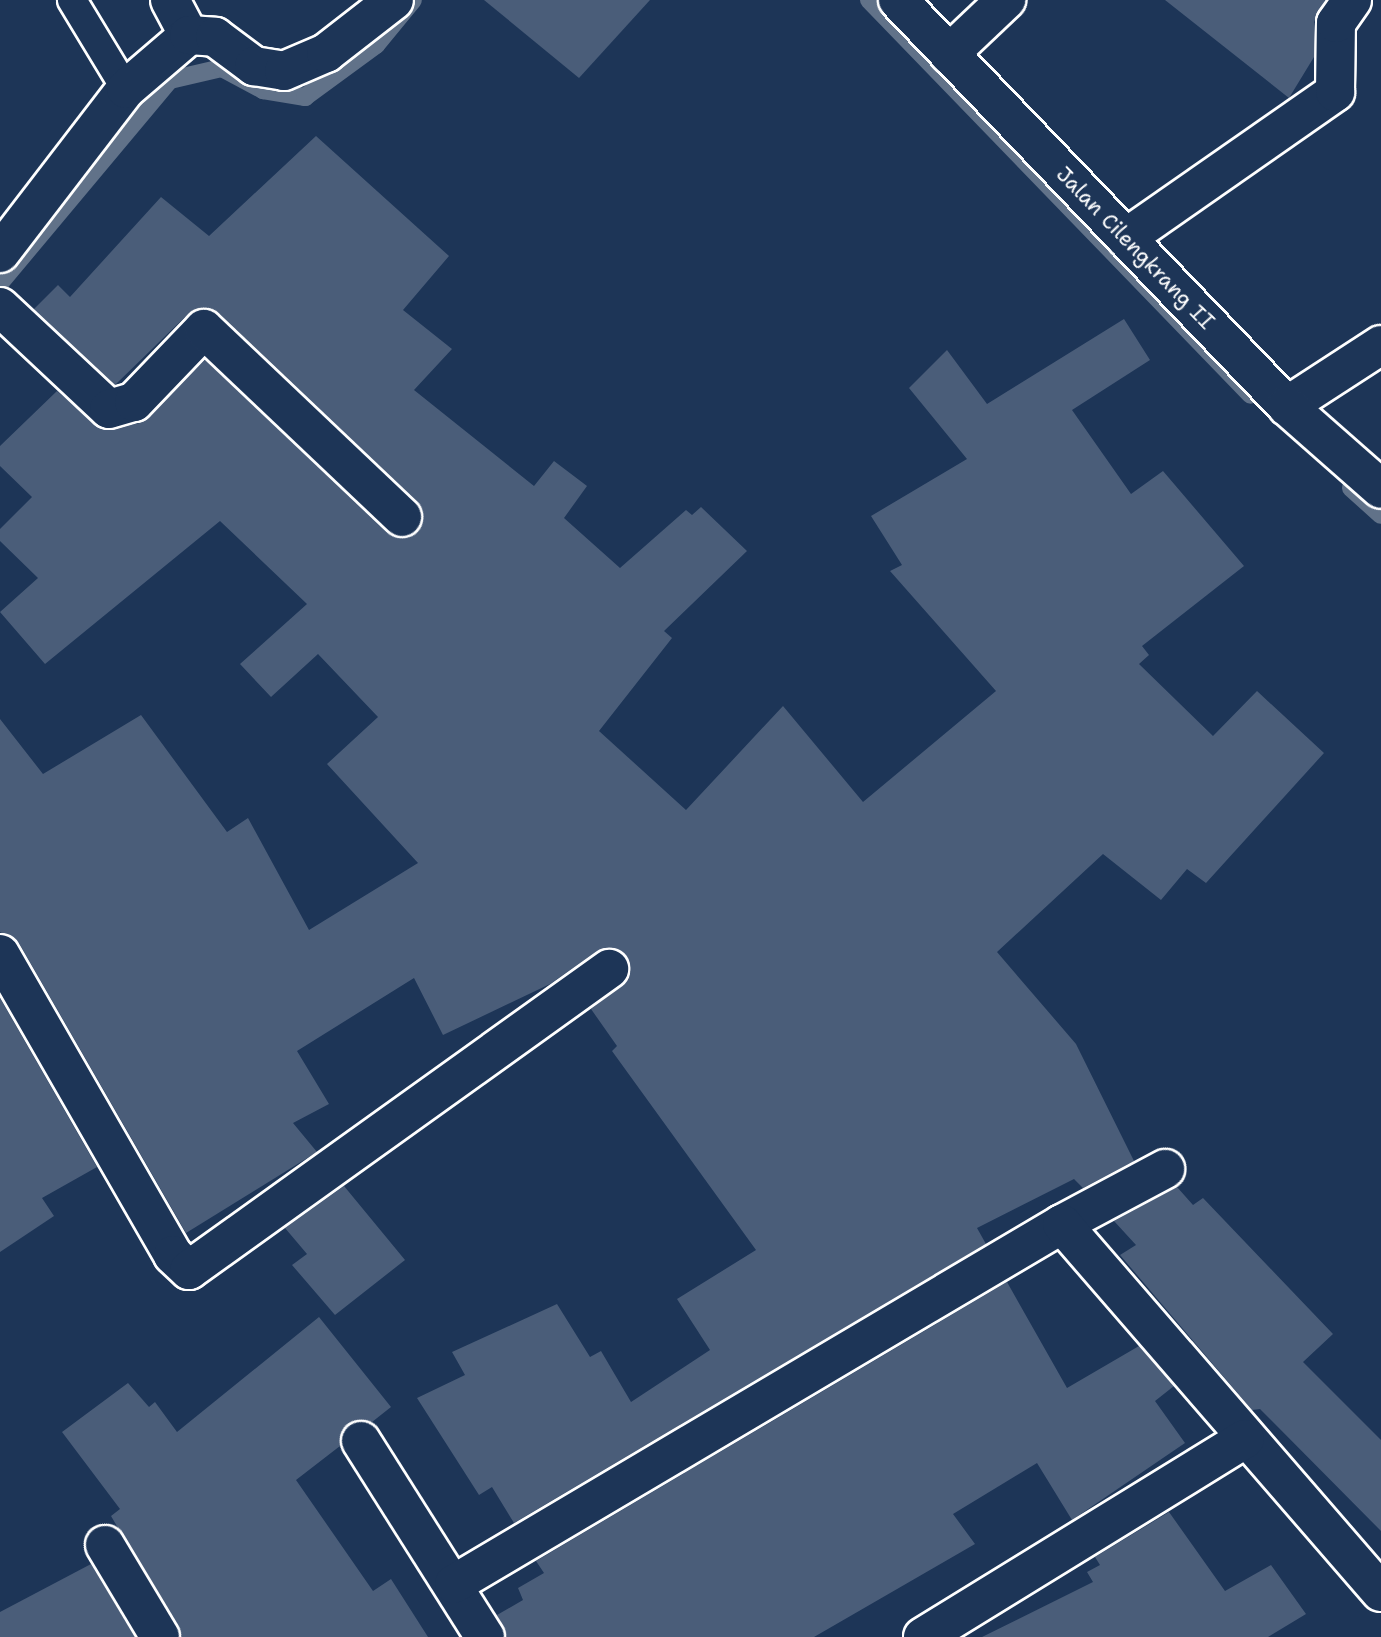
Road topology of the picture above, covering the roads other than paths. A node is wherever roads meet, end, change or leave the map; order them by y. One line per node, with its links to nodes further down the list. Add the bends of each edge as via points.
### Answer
1 (72, 0): 9 (lane)
2 (170, 0): 7 (street)
3 (394, 0): 7 (street, via 326,54 284,71 254,66 215,37)
4 (898, 0): 8 (street, Jalan Cilengkrang II)
5 (1006, 0): 8 (street)
6 (1352, 0): 10 (street, via 1336,23 1335,92)
7 (189, 35): 9 (street)
8 (949, 54): 10 (street, Jalan Cilengkrang II)
9 (126, 89): 11 (street)
10 (1126, 238): 14 (street, Jalan Cilengkrang II)
11 (0, 253)
12 (0, 307): 16 (street, via 109,409 134,402 204,328)
13 (1381, 345): 14 (street)
14 (1287, 406): 15 (street, Jalan Cilengkrang II)
15 (1381, 489)
16 (402, 517)
17 (0, 954): 18 (street, via 180,1266 188,1270 201,1267)
18 (609, 969)
19 (1165, 1168): 20 (street)
20 (1062, 1224): 21 (street); 24 (street)
21 (1245, 1439): 25 (street); 28 (street)
22 (361, 1441): 24 (street)
23 (105, 1545): 26 (street)
24 (454, 1584): 27 (street)
25 (1381, 1592)
26 (160, 1637)
27 (485, 1637)
28 (923, 1637)

